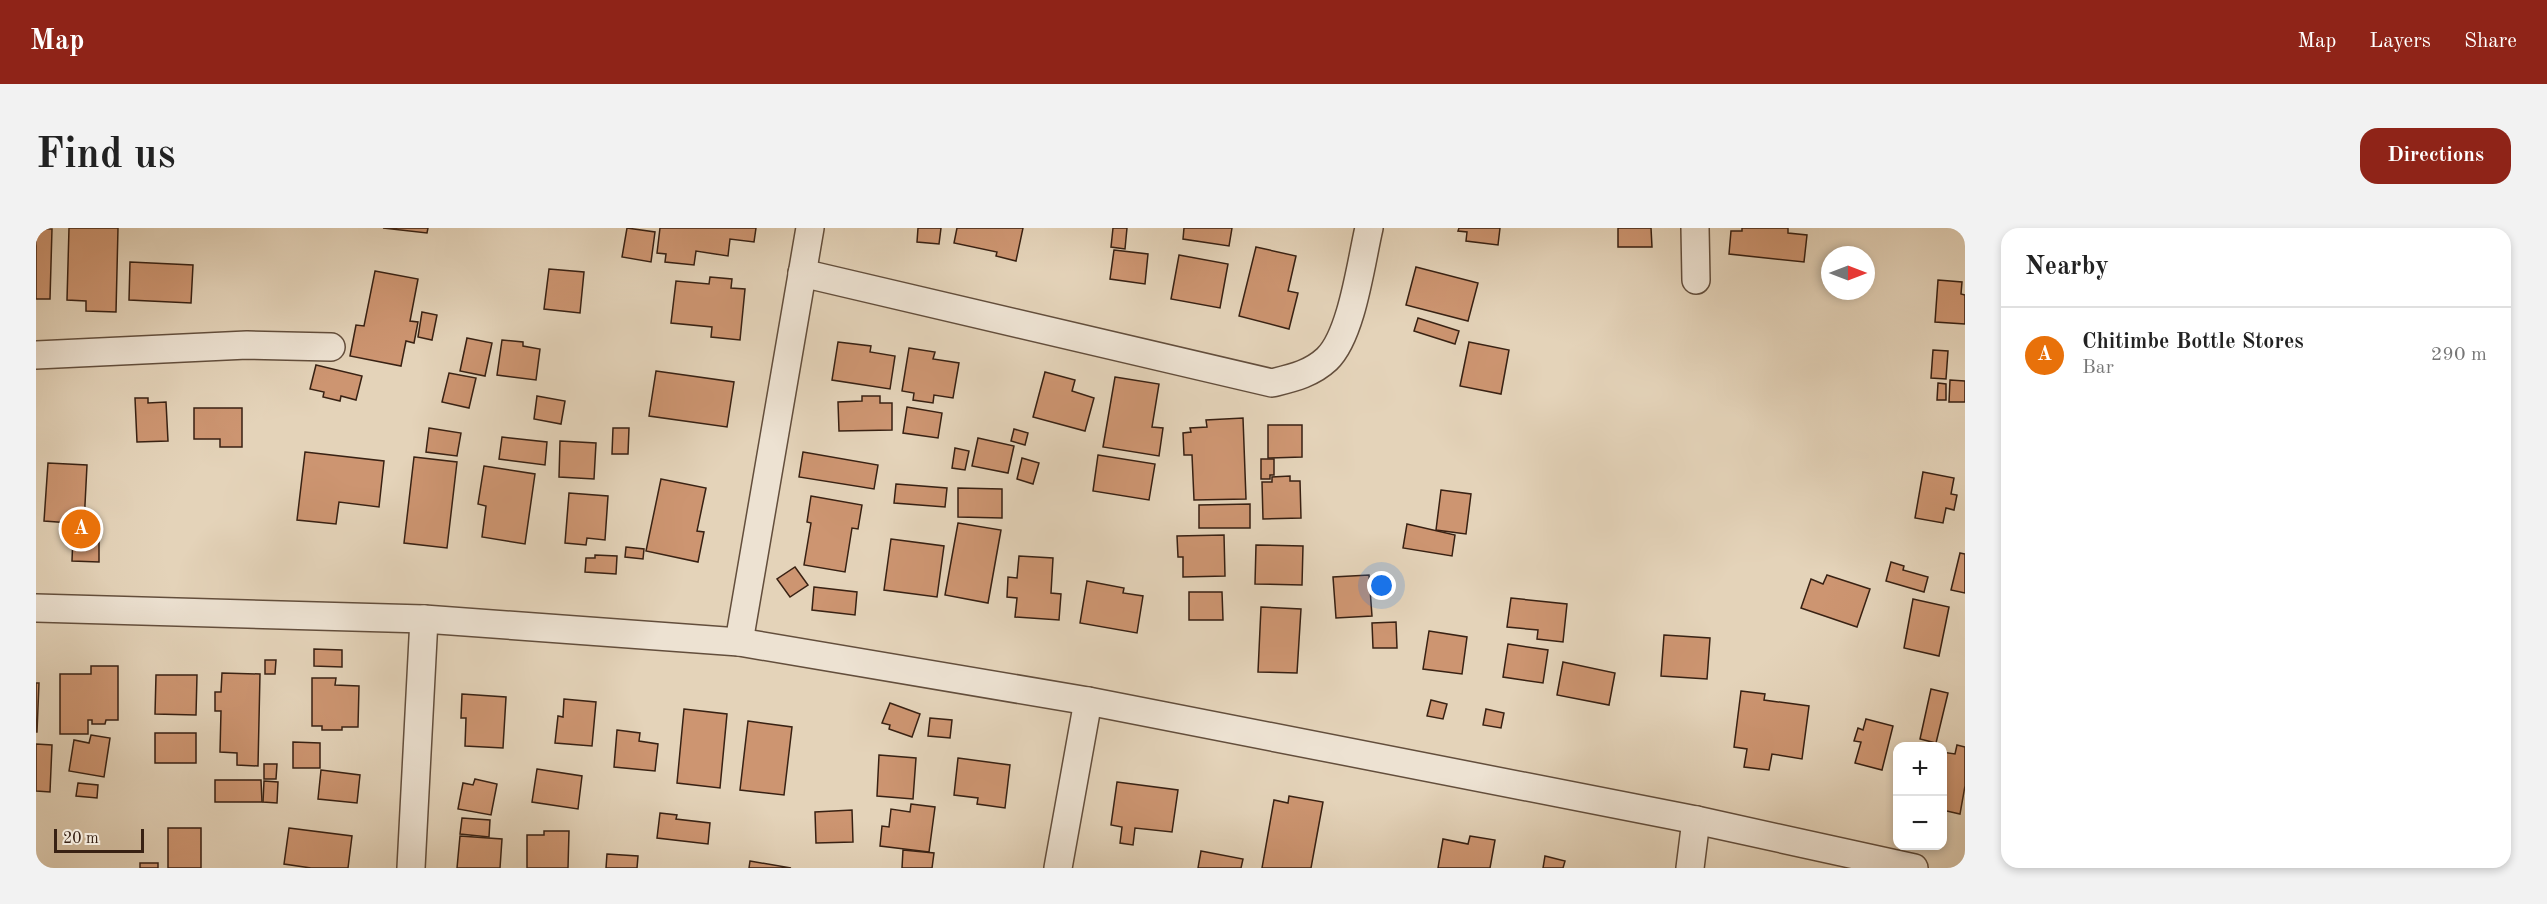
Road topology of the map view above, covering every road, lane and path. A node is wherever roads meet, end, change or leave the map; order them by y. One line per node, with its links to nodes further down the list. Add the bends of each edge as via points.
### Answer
1 (810, 228): 4 (street)
2 (1369, 228): 4 (street, via 1346,328 1328,358 1303,375 1272,383)
3 (1695, 228): 5 (street)
4 (802, 273): 10 (street)
5 (1696, 280)
6 (331, 347): 7 (street, via 247,345)
7 (36, 355)
8 (36, 608): 9 (street)
9 (424, 619): 10 (street); 13 (street)
10 (739, 642): 11 (street)
11 (1088, 701): 12 (street); 14 (street)
12 (1696, 820): 15 (street); 16 (street)
13 (411, 868)
14 (1058, 868)
15 (1690, 868)
16 (1914, 868)

